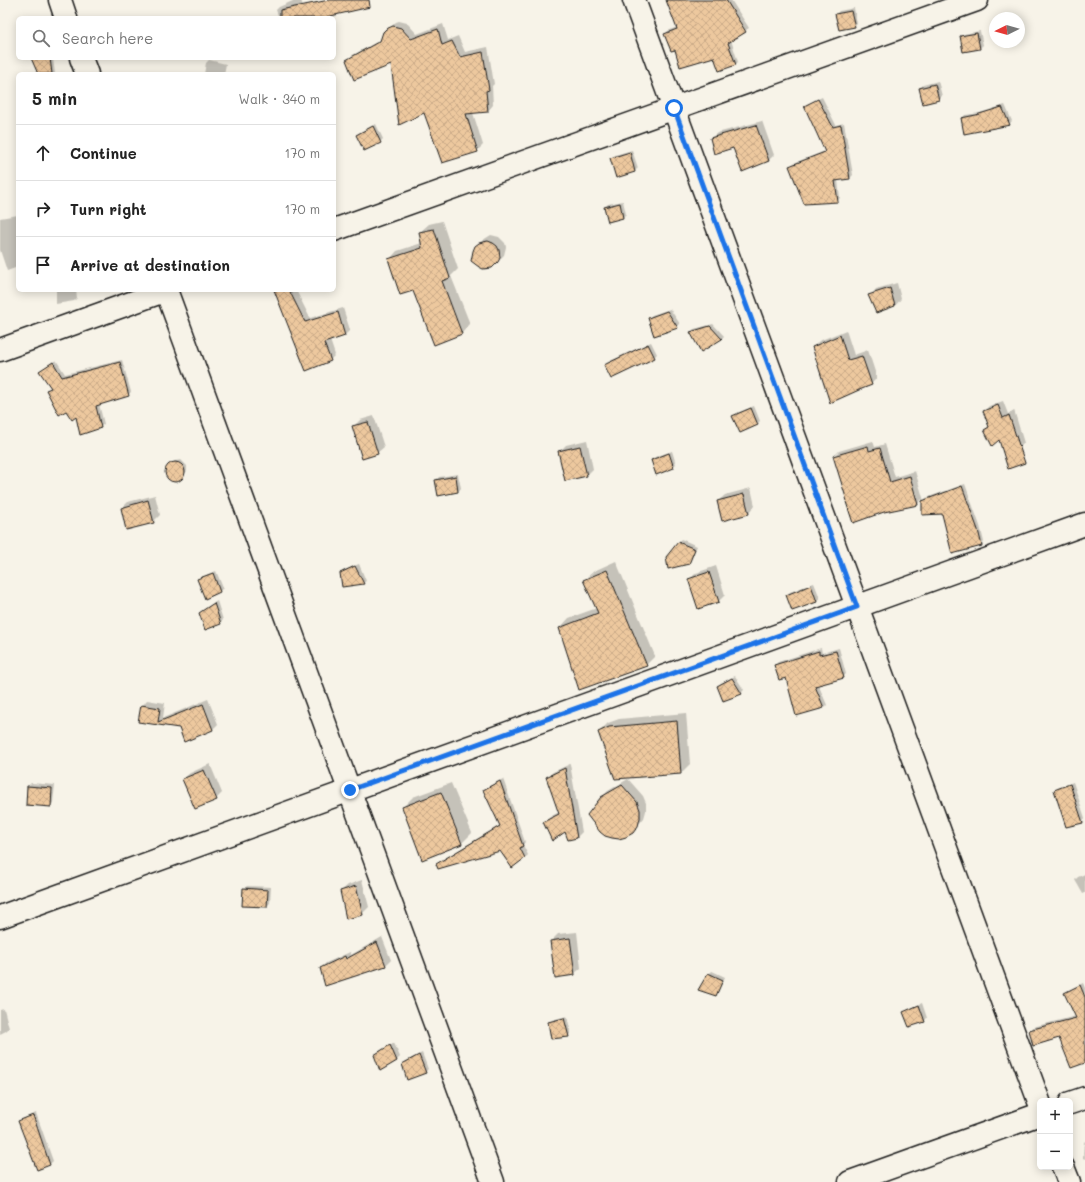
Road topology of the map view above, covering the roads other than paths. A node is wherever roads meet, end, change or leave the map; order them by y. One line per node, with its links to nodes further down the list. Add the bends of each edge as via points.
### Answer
1 (60, 0): 4 (street)
2 (634, 0): 7 (street)
3 (977, 0): 7 (street)
4 (65, 16)
5 (82, 60): 6 (street)
6 (86, 72)
7 (674, 108): 8 (street); 13 (street)
8 (336, 229)
9 (160, 292): 11 (street)
10 (167, 292): 14 (street)
11 (0, 350)
12 (1085, 524): 13 (street)
13 (857, 607): 14 (street); 16 (street)
14 (350, 790): 15 (street); 21 (street)
15 (0, 916)
16 (1038, 1098)
17 (1085, 1098): 18 (street)
18 (1073, 1102)
19 (1037, 1115): 22 (street)
20 (1064, 1170): 23 (street)
21 (493, 1182)
22 (850, 1182)
23 (1069, 1182)

